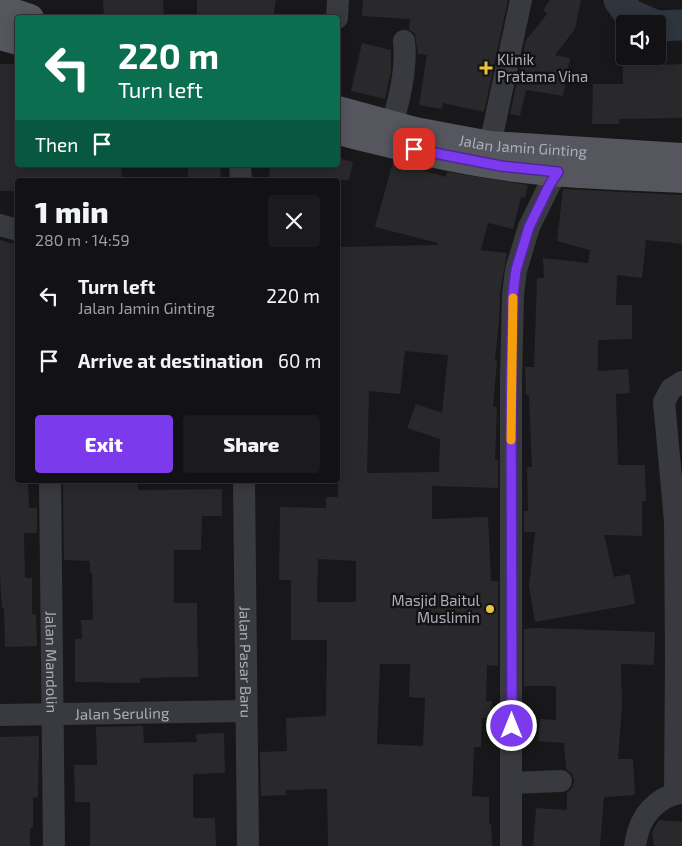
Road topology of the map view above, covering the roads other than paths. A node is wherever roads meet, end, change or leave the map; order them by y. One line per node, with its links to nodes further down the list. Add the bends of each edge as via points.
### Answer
1 (338, 0): 5 (street)
2 (521, 0): 12 (street)
3 (0, 8): 4 (main road)
4 (21, 15)
5 (337, 15)
6 (0, 36): 7 (main road)
7 (15, 40)
8 (404, 40): 10 (street, via 406,56)
9 (340, 111): 10 (main road, Jalan Jamin Ginting)
10 (392, 124): 12 (main road, Jalan Jamin Ginting)
11 (340, 131): 14 (main road, Jalan Jamin Ginting, via 501,166)
12 (490, 145): 13 (main road, Jalan Jamin Ginting)
13 (682, 157)
14 (558, 172): 15 (main road, Jalan Jamin Ginting); 27 (street, via 529,227 516,270 513,294)
15 (682, 179)
16 (0, 224): 17 (street)
17 (15, 229)
18 (682, 382): 21 (street, via 671,389 664,402)
19 (50, 483): 24 (street, Jalan Mandolin)
20 (244, 483): 23 (street, Jalan Pasar Baru)
21 (679, 520): 22 (street)
22 (679, 658): 28 (street)
23 (246, 711): 24 (street, Jalan Seruling); 30 (street, Jalan Pasar Baru)
24 (52, 714): 25 (street, Jalan Seruling); 29 (street, Jalan Mandolin)
25 (0, 715)
26 (561, 781): 27 (street)
27 (511, 782): 31 (street)
28 (678, 793): 32 (street, via 650,808 642,818)
29 (54, 846)
30 (248, 846)
31 (511, 846)
32 (636, 846)

